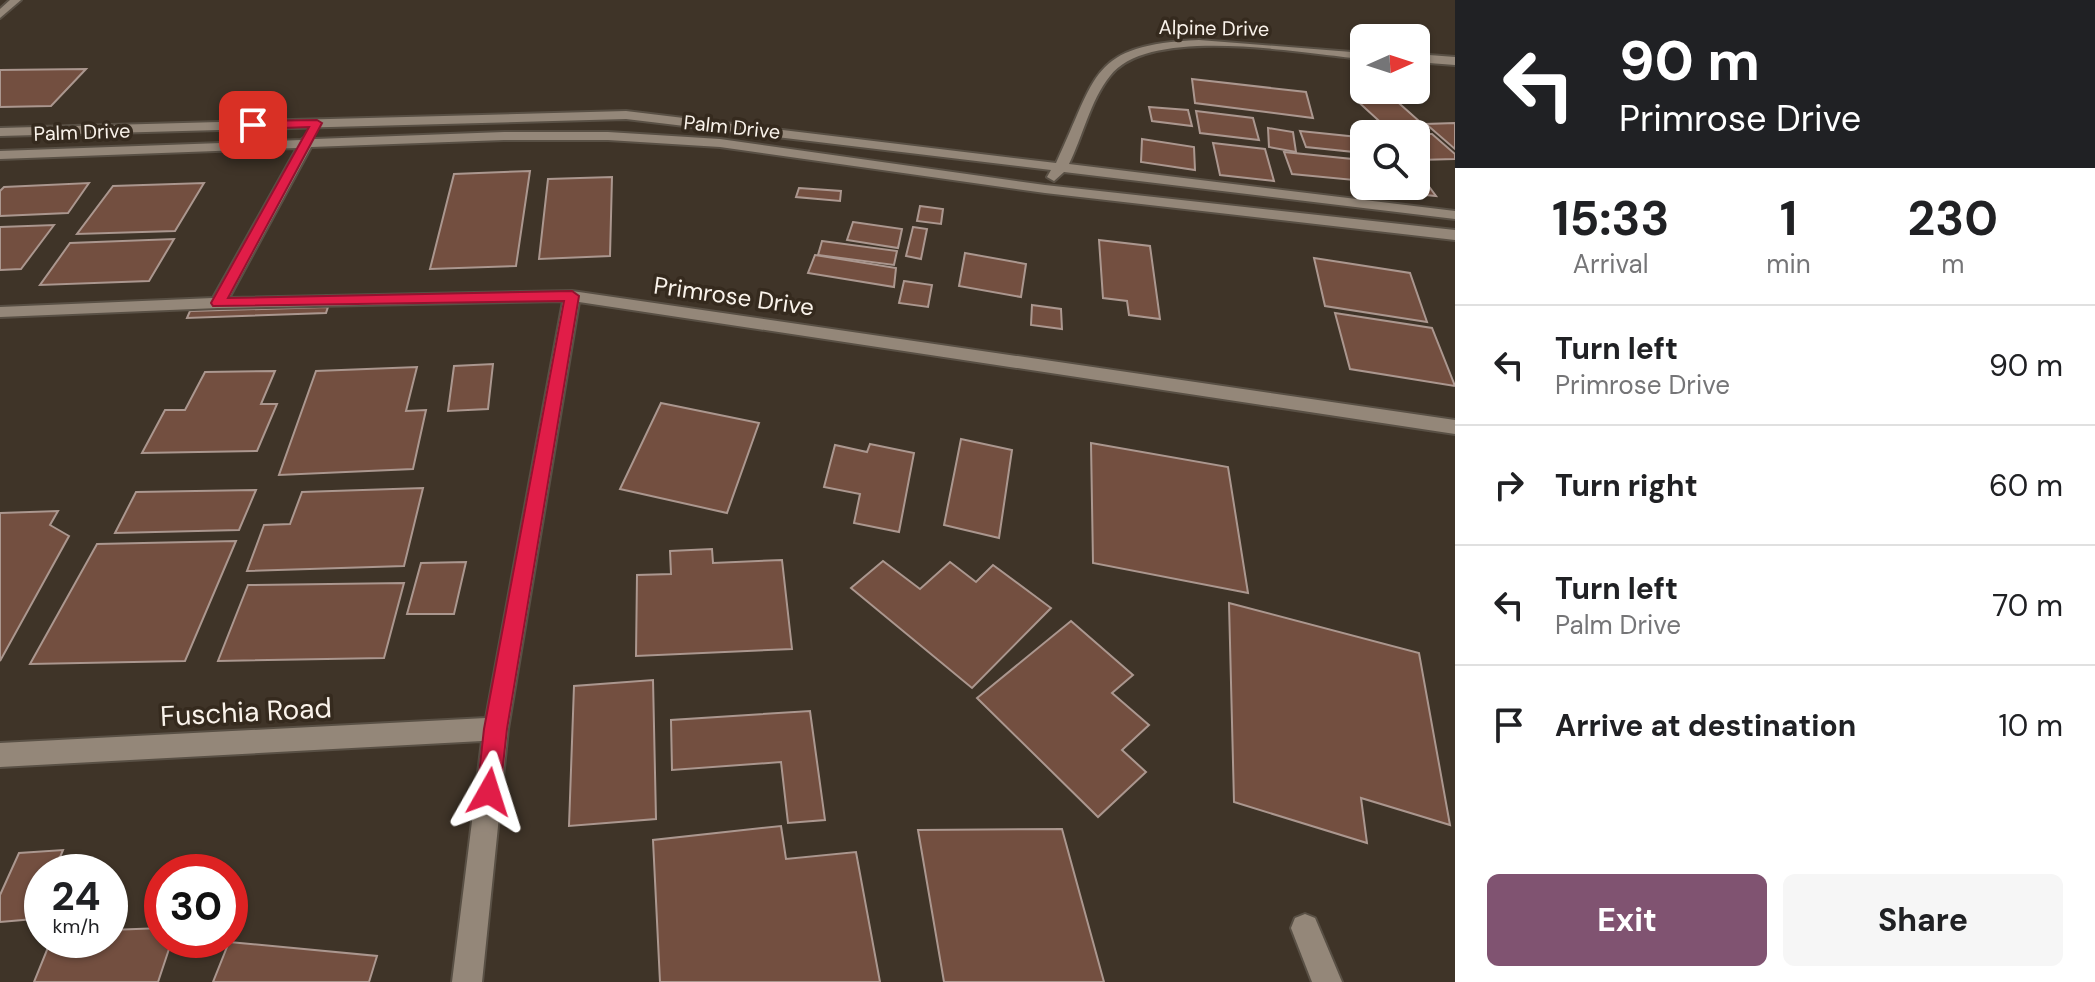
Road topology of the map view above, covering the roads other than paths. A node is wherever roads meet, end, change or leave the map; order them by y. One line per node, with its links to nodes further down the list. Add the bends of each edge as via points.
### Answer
1 (16, 0): 2 (street)
2 (0, 15)
3 (1350, 55): 10 (street, Alpine Drive, via 1218,44 1165,43 1136,50 1117,61 1088,100)
4 (1430, 59): 5 (street)
5 (1455, 61)
6 (317, 123): 7 (street, Palm Drive); 8 (street); 10 (street, Palm Drive, via 626,115)
7 (0, 132)
8 (304, 146): 9 (street, Palm Drive); 11 (street, Palm Drive, via 504,136 636,138 720,143); 15 (street)
9 (0, 155)
10 (1060, 168): 11 (street, Alpine Drive); 12 (street, Palm Drive)
11 (1045, 189): 13 (street, Palm Drive)
12 (1455, 215)
13 (1455, 235)
14 (572, 296): 15 (street, Primrose Drive); 17 (street, Primrose Drive); 18 (street)
15 (218, 303): 16 (street, Primrose Drive)
16 (0, 312)
17 (1455, 427)
18 (496, 729): 19 (street, Fuschia Road); 21 (street)
19 (0, 755)
20 (1305, 928): 22 (street)
21 (467, 982)
22 (1327, 982)

